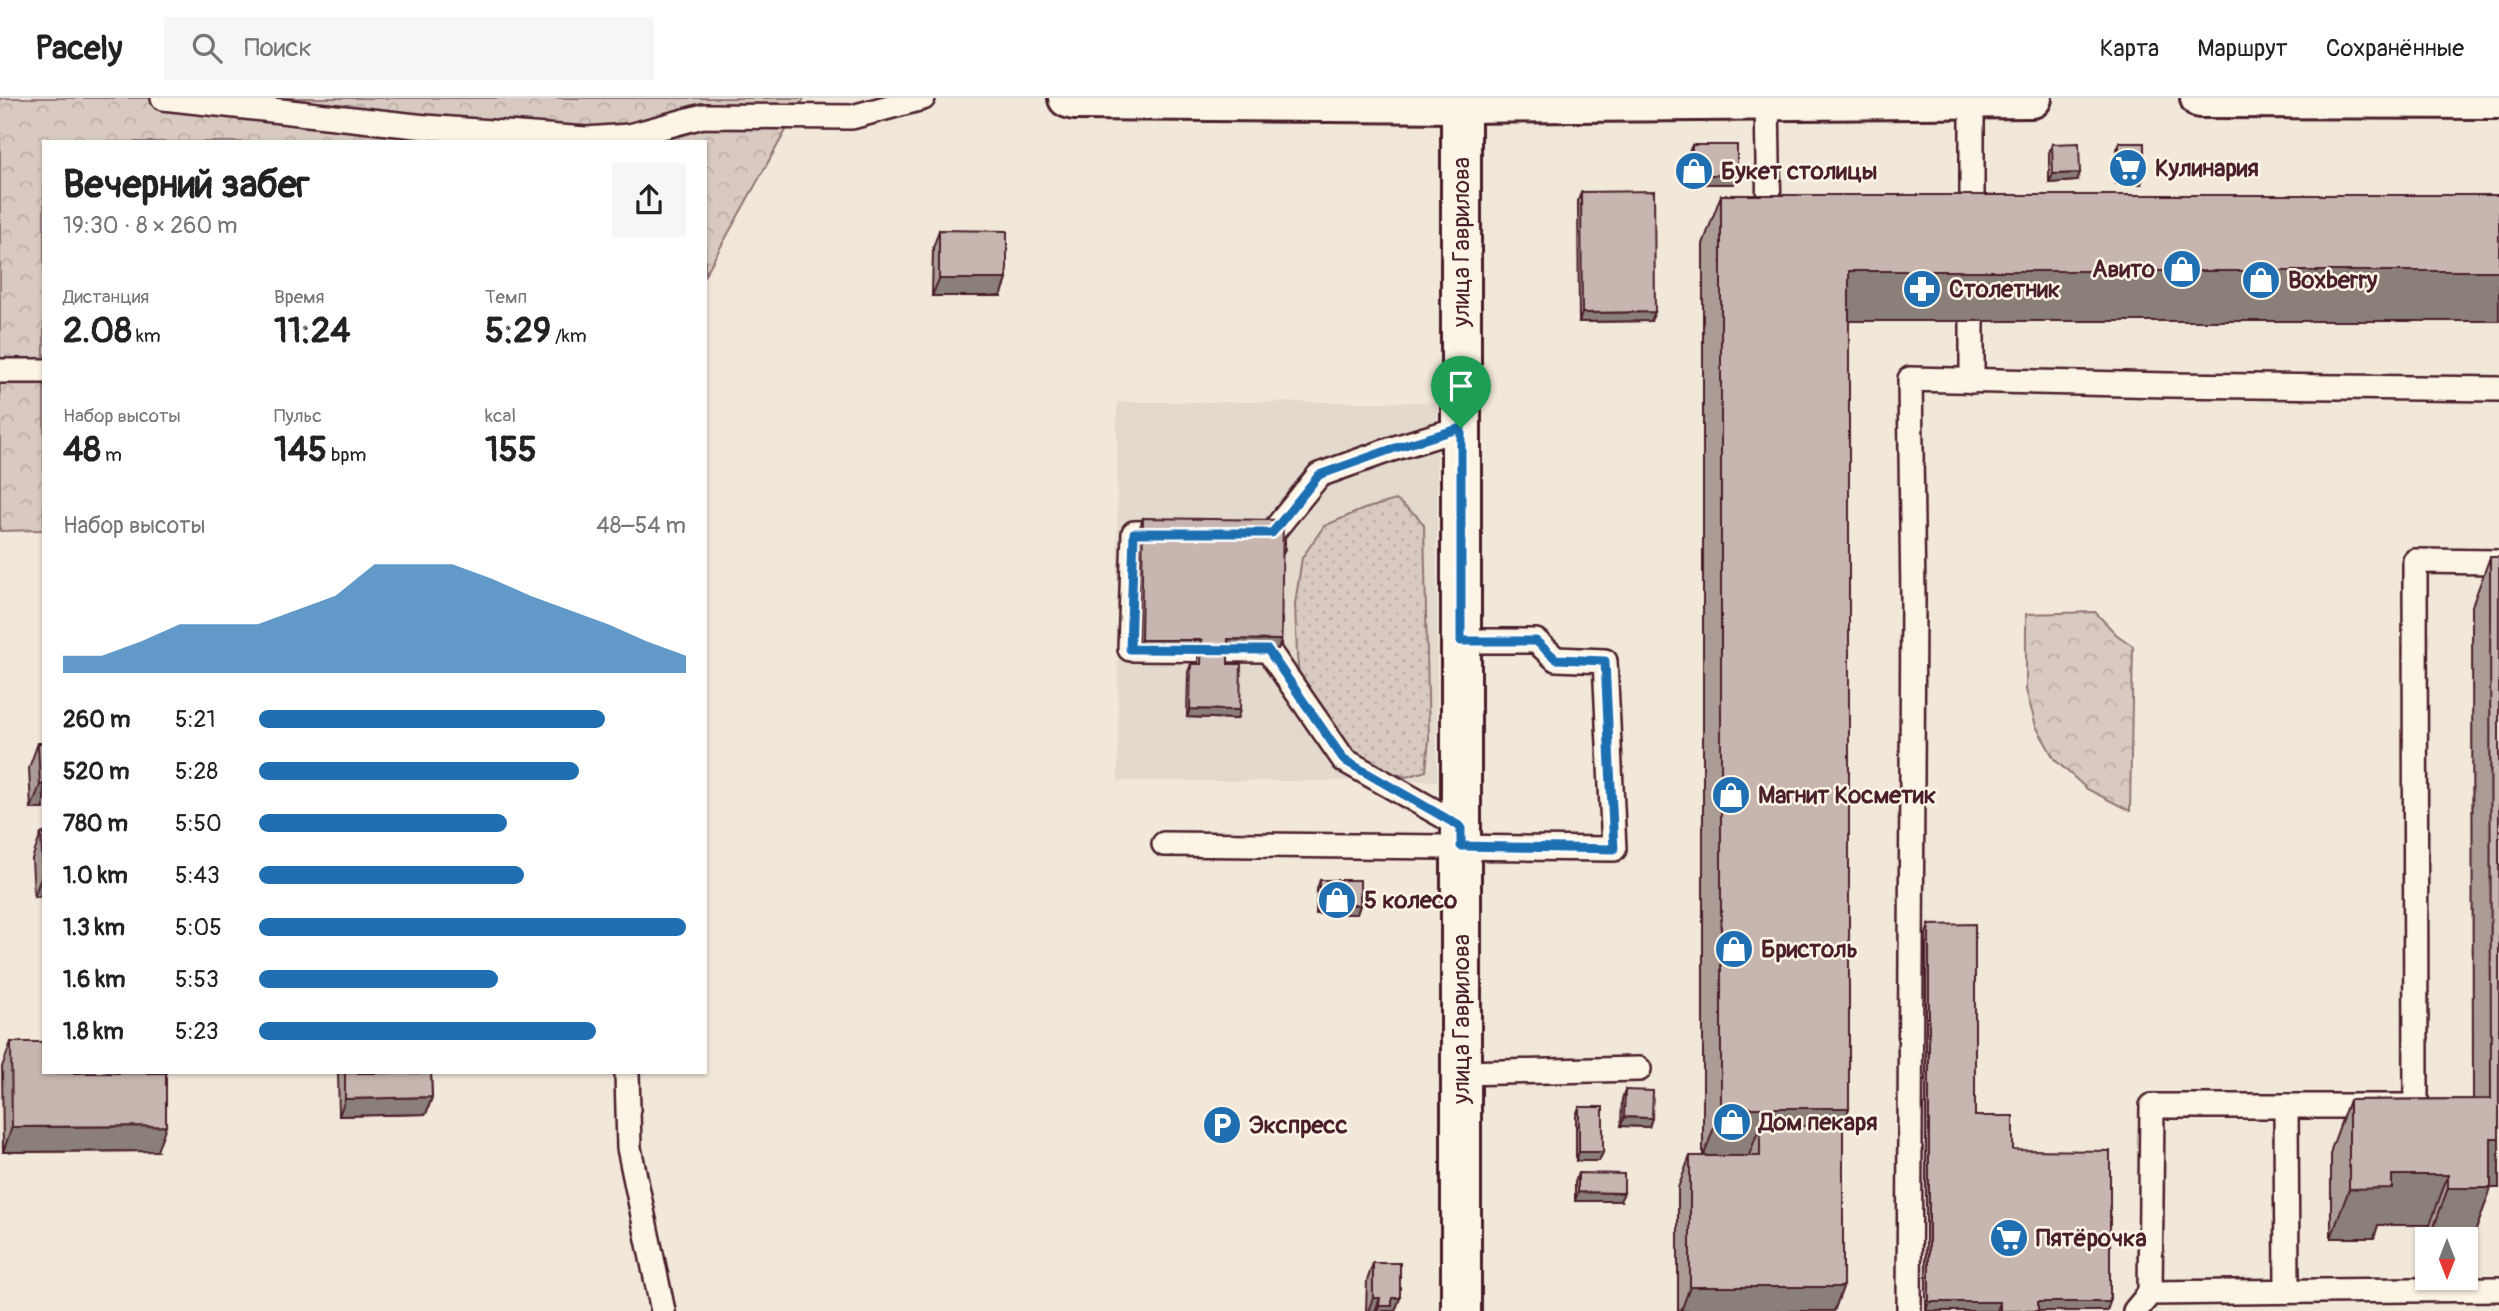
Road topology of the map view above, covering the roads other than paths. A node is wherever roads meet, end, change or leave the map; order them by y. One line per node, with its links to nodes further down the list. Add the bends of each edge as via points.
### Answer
1 (163, 98): 11 (lane)
2 (923, 98): 10 (lane, via 852,117)
3 (1068, 98): 9 (main road)
4 (1972, 98): 5 (main road); 8 (main road); 14 (lane)
5 (2032, 98)
6 (2200, 98): 7 (main road)
7 (2499, 99)
8 (1767, 100): 9 (main road); 13 (lane)
9 (1461, 101): 20 (main road, улица Гаврилова)
10 (700, 107): 12 (lane)
11 (426, 134): 12 (lane)
12 (628, 139)
13 (1769, 226)
14 (1972, 244)
15 (1972, 321): 18 (lane)
16 (42, 370): 17 (lane)
17 (0, 371)
18 (1972, 381): 19 (lane); 46 (lane, via 1910,379)
19 (2499, 388)
20 (1461, 428): 24 (lane, via 1319,475); 31 (main road, улица Гаврилова)
21 (1171, 532): 22 (lane); 25 (lane); 32 (lane, via 1134,533 1130,649)
22 (1196, 532)
23 (1248, 532): 24 (lane)
24 (1272, 533): 27 (lane)
25 (1169, 558)
26 (2499, 562): 40 (lane, via 2415,561 2416,1106)
27 (1271, 572)
28 (1270, 598): 34 (lane)
29 (1165, 623): 32 (lane)
30 (1230, 624): 33 (lane)
31 (1461, 641): 35 (main road, улица Гаврилова); 35 (lane, via 1536,641 1556,659 1605,661 1614,849)
32 (1163, 649): 33 (lane)
33 (1229, 650): 34 (lane)
34 (1268, 650): 35 (lane, via 1344,760)
35 (1461, 836): 36 (lane); 38 (main road, улица Гаврилова)
36 (1164, 844)
37 (1639, 1069): 38 (lane)
38 (1461, 1073): 45 (main road, улица Гаврилова)
39 (627, 1074): 44 (lane, via 629,1148)
40 (2286, 1106): 42 (lane); 43 (lane, via 2152,1106)
41 (2499, 1289): 42 (lane)
42 (2287, 1292): 43 (lane)
43 (2143, 1302)
44 (663, 1311)
45 (1461, 1311)
46 (1909, 1311)

